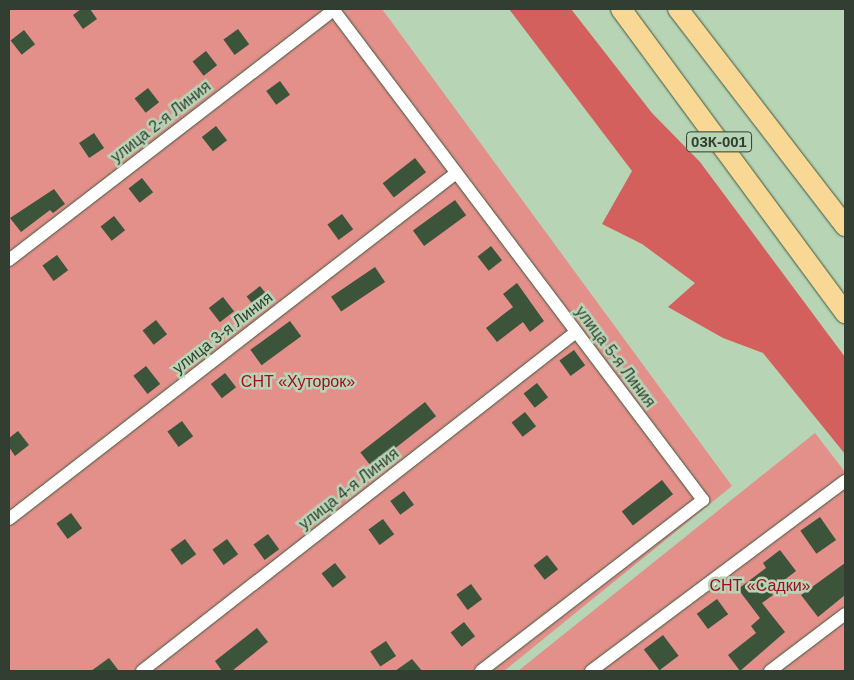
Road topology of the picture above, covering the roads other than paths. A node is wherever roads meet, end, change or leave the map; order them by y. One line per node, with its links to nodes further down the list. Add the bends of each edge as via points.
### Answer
1 (333, 9): 4 (street, улица 5-я Линия); 6 (street, улица 2-я Линия)
2 (621, 9): 7 (main road, 03К-001)
3 (678, 9): 5 (main road, 03К-001)
4 (456, 173): 10 (street, улица 5-я Линия); 12 (street, улица 3-я Линия)
5 (845, 226)
6 (9, 260)
7 (817, 275): 8 (main road, 03К-001, via 836,289); 9 (main road, 03К-001)
8 (845, 290)
9 (845, 313)
10 (576, 332): 14 (street, улица 4-я Линия); 15 (street, улица 5-я Линия, via 703,500)
11 (845, 481): 16 (street)
12 (9, 519)
13 (845, 614): 17 (street)
14 (142, 671)
15 (481, 671)
16 (591, 671)
17 (770, 671)

